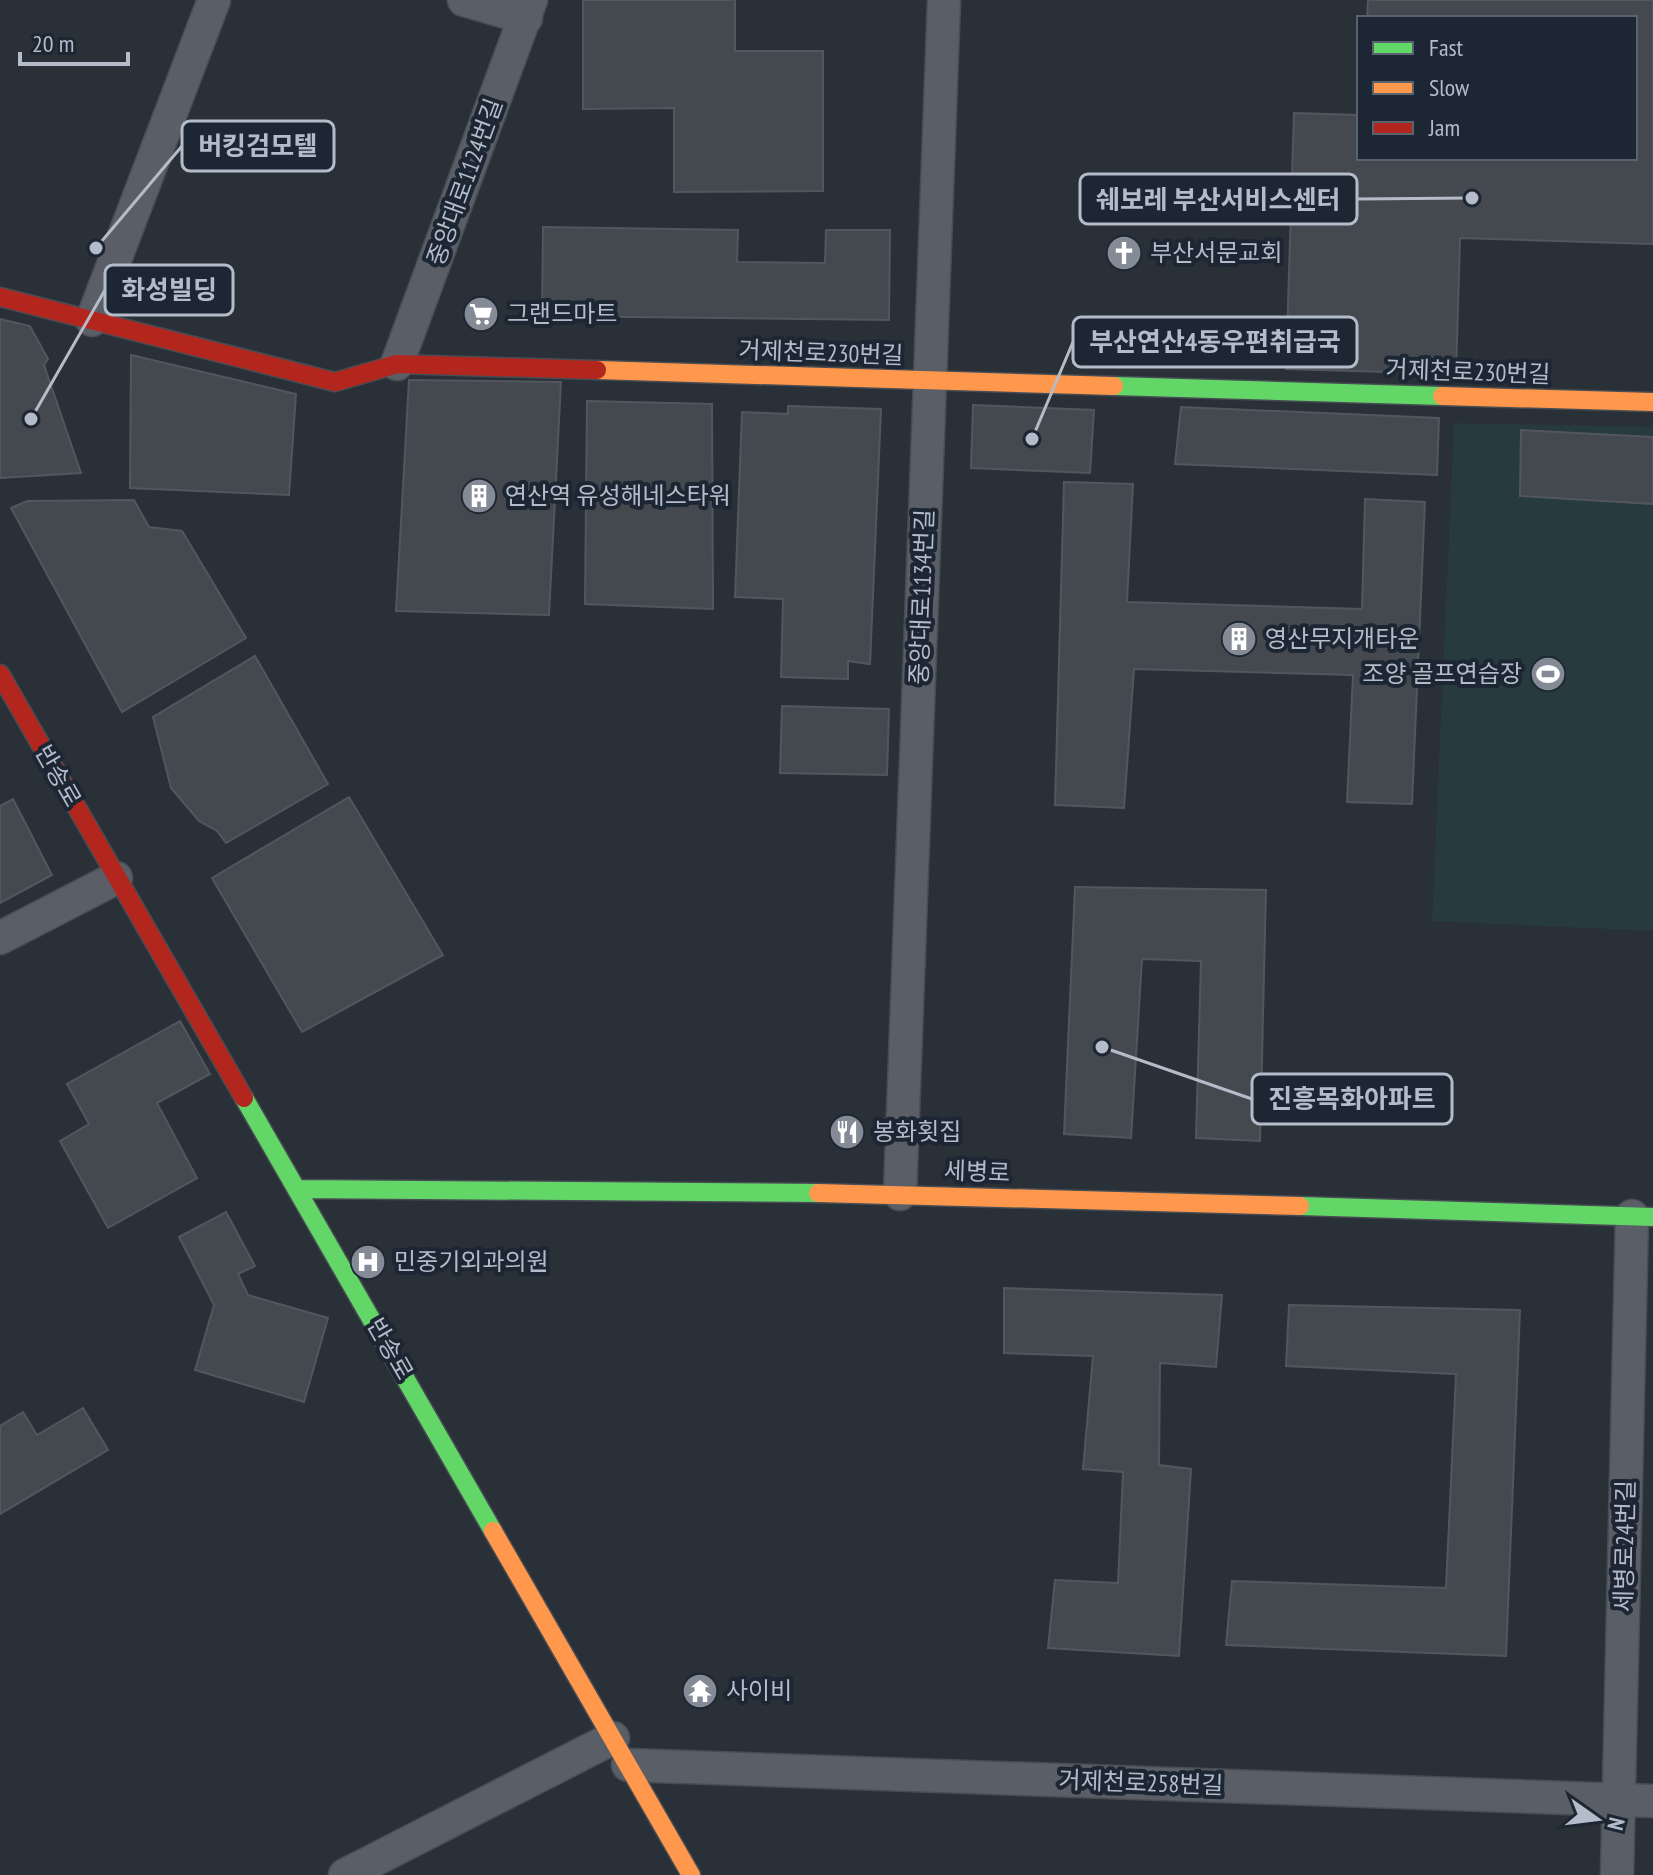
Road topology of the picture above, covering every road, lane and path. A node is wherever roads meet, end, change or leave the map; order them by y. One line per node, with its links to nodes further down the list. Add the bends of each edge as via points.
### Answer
1 (214, 0): 6 (street)
2 (464, 0): 4 (street)
3 (944, 0): 8 (street, 중앙대로1134번길)
4 (529, 9): 7 (street, 중앙대로1124번길)
5 (0, 297): 6 (main road, 거제천로230번길)
6 (92, 320): 7 (main road, 거제천로230번길, via 335,382)
7 (397, 364): 8 (main road, 거제천로230번길)
8 (930, 380): 9 (main road, 거제천로230번길); 14 (street, 중앙대로1134번길)
9 (1653, 402)
10 (0, 674): 11 (main road, 반송로)
11 (116, 878): 12 (street); 13 (main road, 반송로)
12 (0, 938)
13 (298, 1189): 14 (main road, 세병로); 16 (main road, 반송로)
14 (900, 1194): 15 (main road, 세병로)
15 (1642, 1217): 17 (street, 세병로24번길)
16 (621, 1752): 17 (street, 거제천로258번길); 19 (street); 20 (main road, 반송로)
17 (1619, 1800): 18 (street, 거제천로258번길); 21 (street, 세병로24번길)
18 (1653, 1801)
19 (345, 1875)
20 (691, 1875)
21 (1617, 1875)

